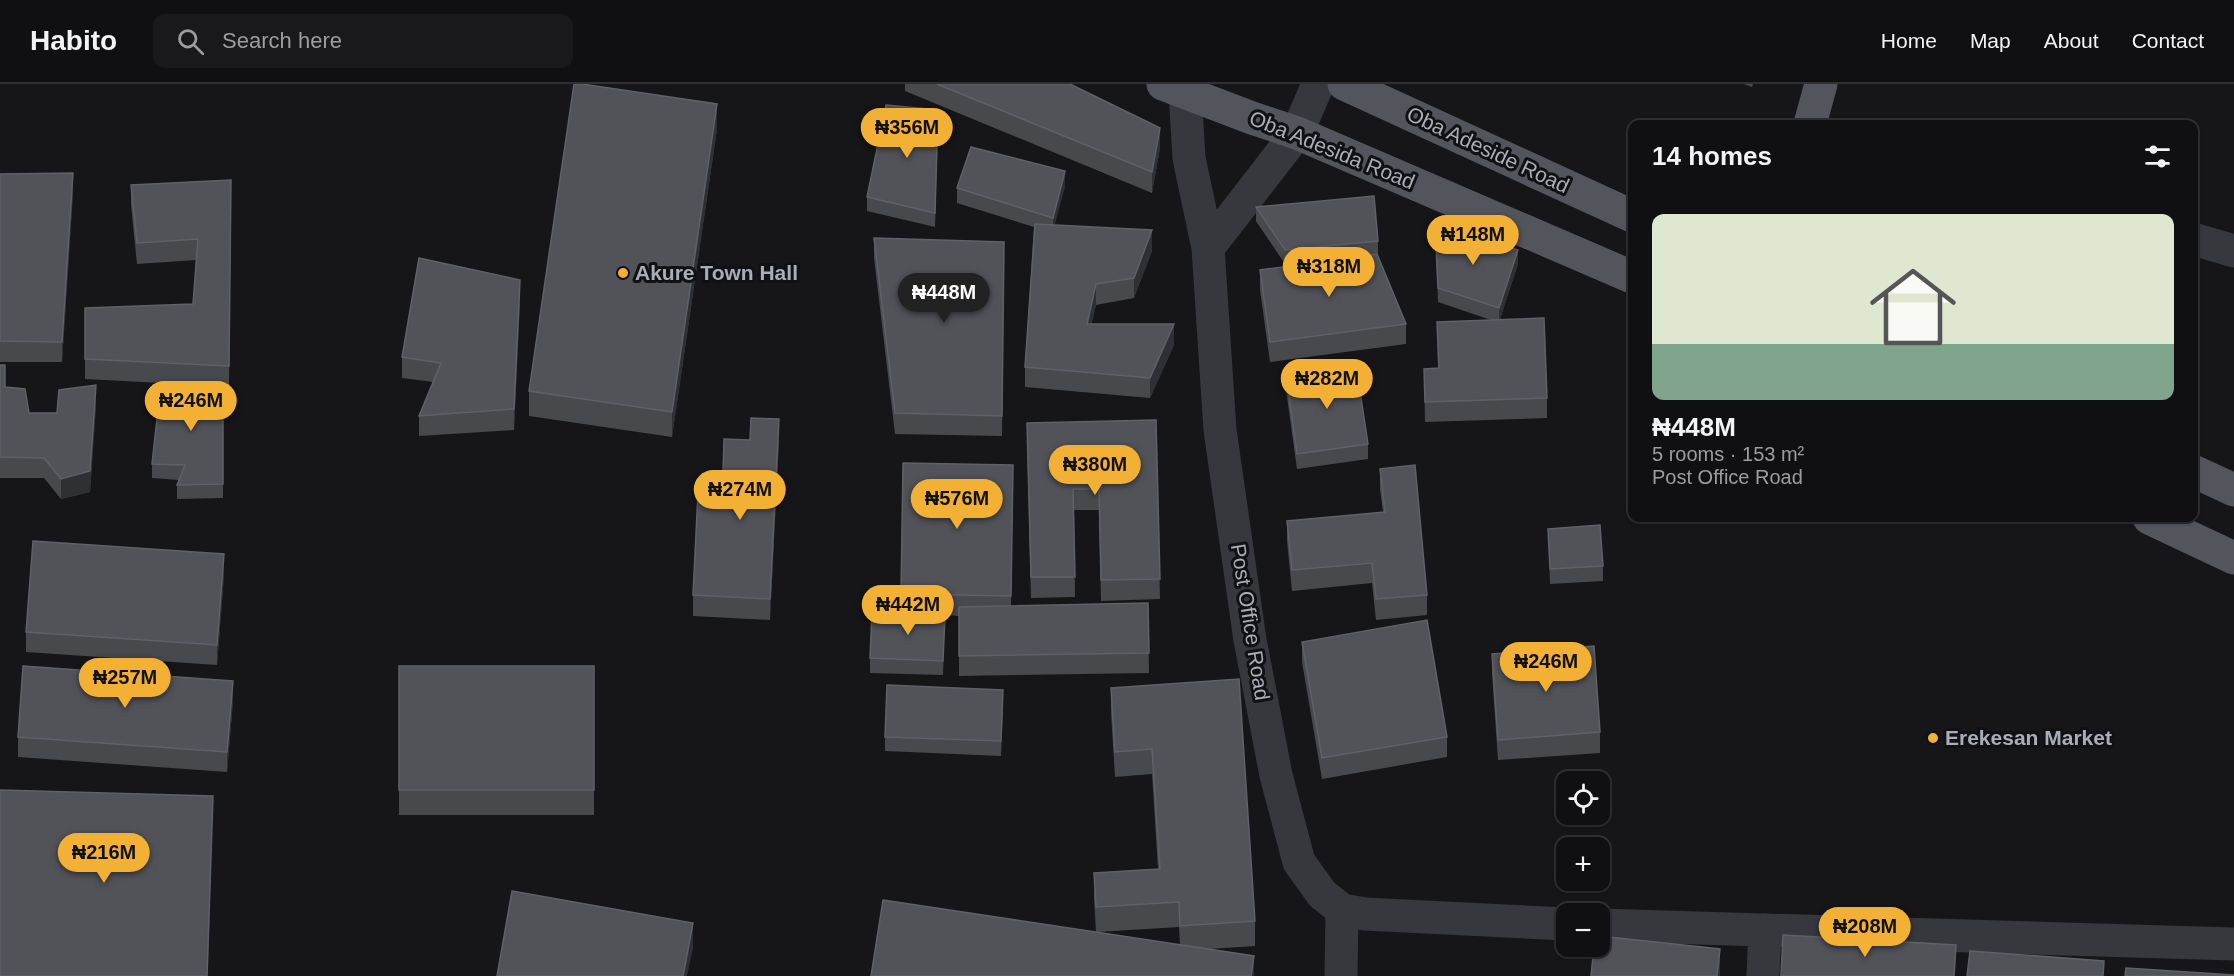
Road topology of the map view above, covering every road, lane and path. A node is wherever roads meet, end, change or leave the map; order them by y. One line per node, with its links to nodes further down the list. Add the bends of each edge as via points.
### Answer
1 (1318, 84): 6 (street)
2 (1344, 84): 7 (main road, Oba Adeside Road)
3 (1821, 84): 5 (main road)
4 (1179, 87): 6 (main road, Oba Adesida Road); 9 (street, Post Office Road)
5 (1811, 120)
6 (1297, 133): 9 (street); 11 (main road, Oba Adesida Road)
7 (1628, 214)
8 (2198, 240): 10 (street)
9 (1208, 248): 16 (street, Post Office Road, via 1220,430 1250,640 1276,775 1299,862 1322,894)
10 (2234, 251)
11 (1628, 275)
12 (2198, 473): 13 (main road)
13 (2234, 490)
14 (2158, 522): 15 (main road)
15 (2234, 558)
16 (1342, 910): 17 (street); 21 (street)
17 (1556, 924)
18 (1610, 925): 19 (street)
19 (1765, 930): 20 (street); 22 (street)
20 (2234, 944)
21 (1341, 976)
22 (1763, 976)

